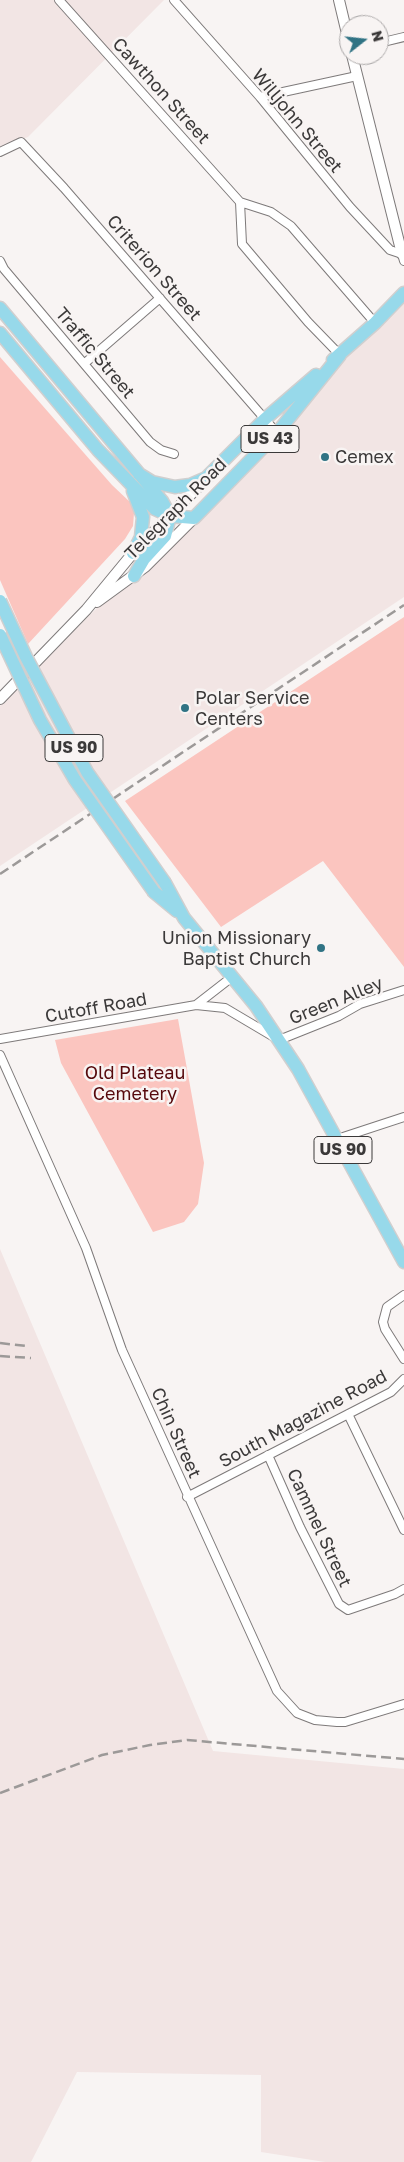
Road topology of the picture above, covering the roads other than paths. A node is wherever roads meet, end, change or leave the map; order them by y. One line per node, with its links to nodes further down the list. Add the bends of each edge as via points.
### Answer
1 (59, 0): 11 (street, Cawthon Street)
2 (174, 0): 9 (street, Willjohn Street)
3 (339, 0): 4 (street)
4 (343, 15)
5 (404, 37): 6 (street)
6 (389, 41)
7 (354, 65): 8 (street)
8 (357, 76): 9 (street); 12 (street)
9 (260, 97): 12 (street, Willjohn Street, via 350,207 390,250)
10 (0, 152): 15 (street, Criterion Street, via 22,142)
11 (240, 202): 17 (street, via 271,212 290,226); 19 (street, via 242,244)
12 (403, 257)
13 (0, 261): 20 (street, Traffic Street)
14 (404, 293): 17 (main road, Telegraph Road / US 43)
15 (160, 298): 20 (street); 21 (street, Criterion Street)
16 (0, 308): 24 (main road)
17 (375, 323): 19 (main road, Telegraph Road / US 43)
18 (0, 333): 26 (main road)
19 (340, 355): 21 (main road, Telegraph Road / US 43); 22 (main road, Telegraph Road / US 43)
20 (85, 363): 23 (street, Traffic Street, via 150,442)
21 (265, 419): 22 (street, Criterion Street); 25 (main road, Telegraph Road / US 43)
22 (277, 433): 28 (main road, Telegraph Road / US 43)
23 (174, 454)
24 (139, 474): 25 (main road, via 152,482 175,487); 27 (main road)
25 (206, 478): 27 (street, Telegraph Road)
26 (128, 482): 27 (main road, via 155,509); 29 (main road, via 143,517)
27 (170, 516): 28 (main road); 29 (street, Telegraph Road); 30 (main road, via 165,536 144,559)
28 (194, 518): 30 (street, Telegraph Road, via 146,568)
29 (133, 553): 32 (street, Telegraph Road)
30 (134, 576): 32 (street, Telegraph Road)
31 (0, 601): 35 (main road, US 90, bridge, via 87,772 165,883)
32 (86, 610): 34 (street, Telegraph Road)
33 (0, 635): 35 (main road, US 90, bridge, via 40,720 75,780 154,892)
34 (0, 699)
35 (184, 918): 36 (main road, US 90)
36 (232, 977): 38 (street, Cutoff Road); 40 (main road, US 90)
37 (404, 990): 40 (street, Green Alley, via 360,1004 340,1016)
38 (196, 1005): 39 (street, Cutoff Road); 40 (street, Cutoff Road, via 226,1008)
39 (0, 1039)
40 (279, 1040): 43 (main road, US 90)
41 (0, 1055): 50 (street, Chin Street, via 86,1248 122,1350)
42 (404, 1117): 43 (street)
43 (336, 1139): 44 (main road, US 90)
44 (404, 1262)
45 (404, 1296): 46 (street, South Magazine Road, via 386,1307 383,1322)
46 (404, 1358)
47 (404, 1379): 48 (street, South Magazine Road, via 391,1392)
48 (348, 1414): 49 (street, South Magazine Road); 51 (street)
49 (268, 1455): 50 (street, South Magazine Road); 52 (street, Cammel Street, via 339,1604 348,1610)
50 (187, 1496): 53 (street, Chin Street, via 277,1691 297,1713 315,1720 345,1722)
51 (404, 1530)
52 (404, 1589)
53 (404, 1704)

